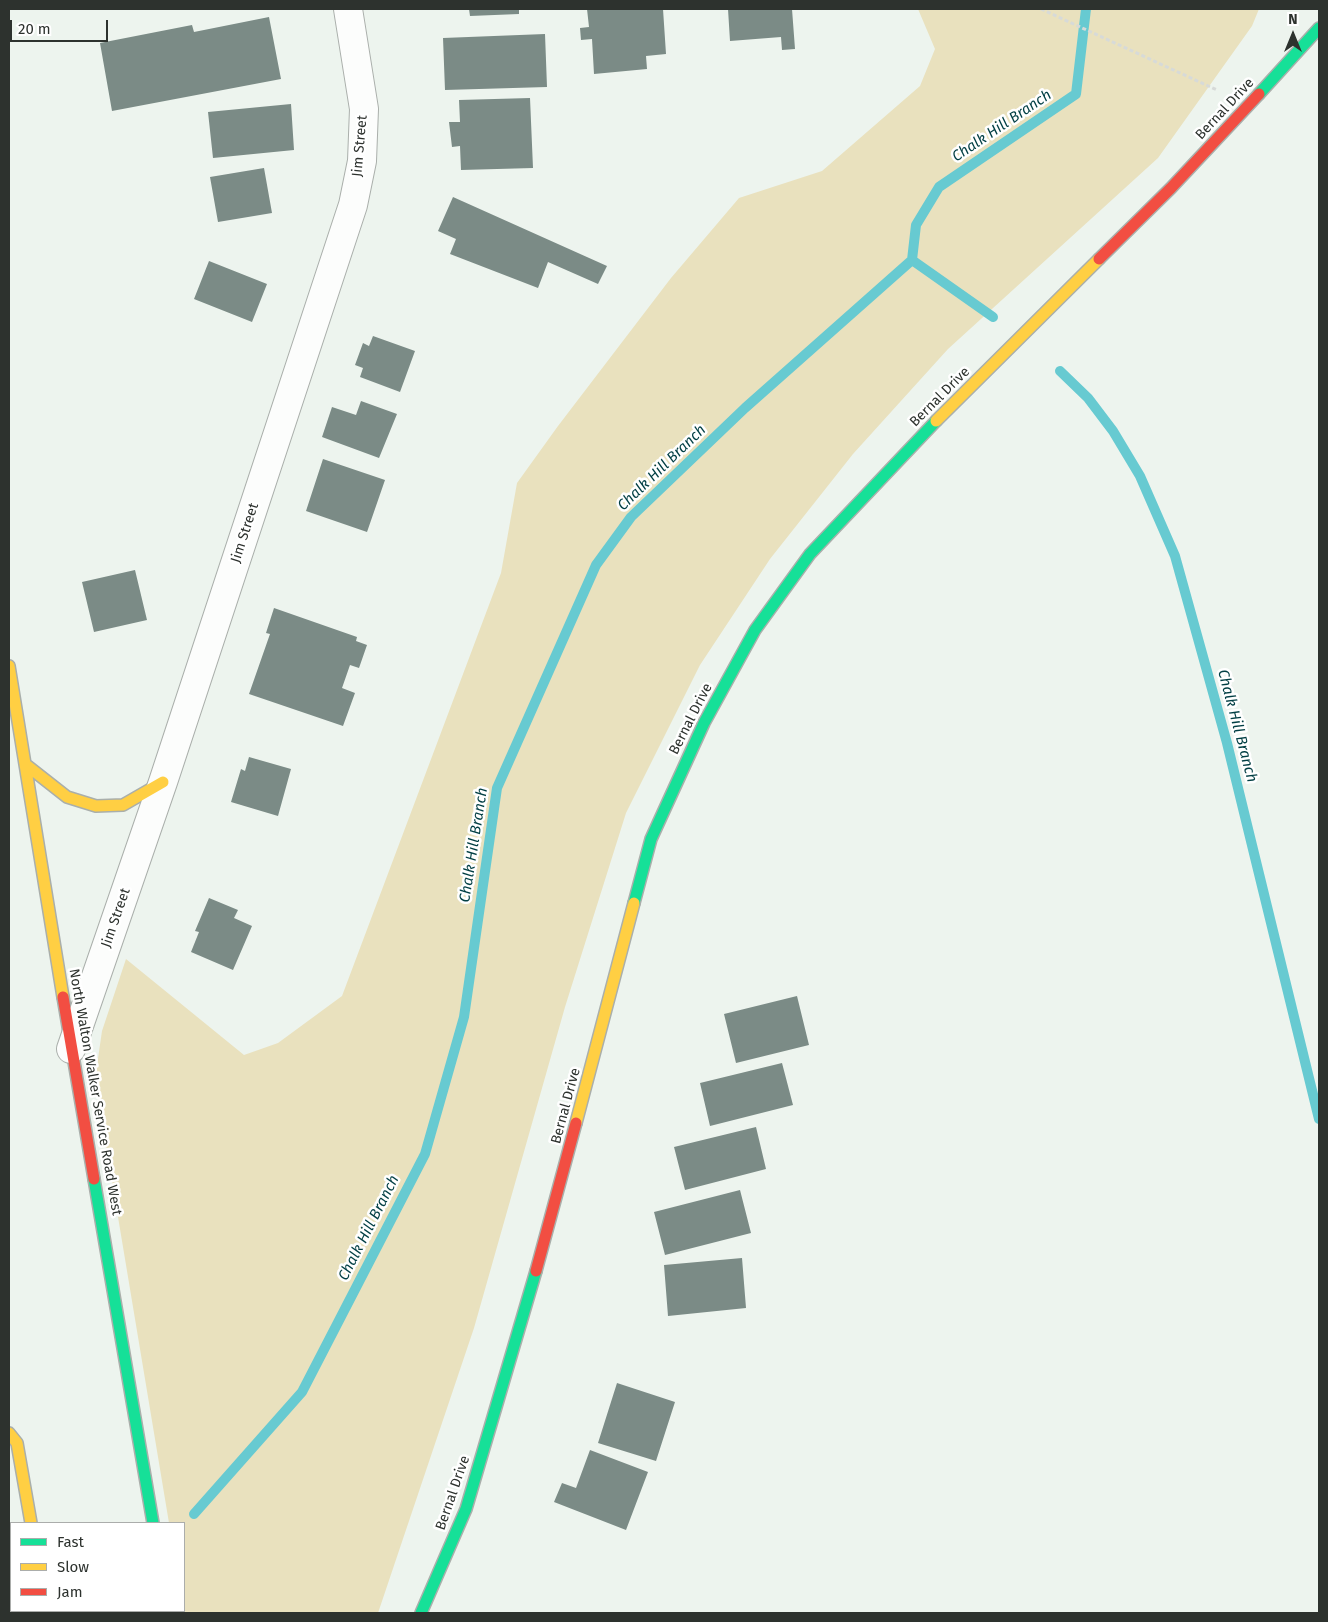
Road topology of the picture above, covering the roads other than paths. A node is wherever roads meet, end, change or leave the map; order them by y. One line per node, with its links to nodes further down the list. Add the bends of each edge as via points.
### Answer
1 (348, 9): 5 (street, Jim Street, via 364,109 362,161 353,205)
2 (1319, 28): 10 (main road, Bernal Drive, via 1171,188 948,409 810,554 756,630 704,723 651,839 553,1214 466,1509)
3 (9, 666): 4 (main road, North Walton Walker Service Road West)
4 (25, 764): 5 (main road, via 67,797 96,806 123,805); 6 (main road, North Walton Walker Service Road West)
5 (163, 782): 6 (street, Jim Street)
6 (72, 1049): 9 (main road, North Walton Walker Service Road West)
7 (9, 1433): 8 (main road, via 17,1443)
8 (31, 1522)
9 (153, 1522)
10 (421, 1613)

